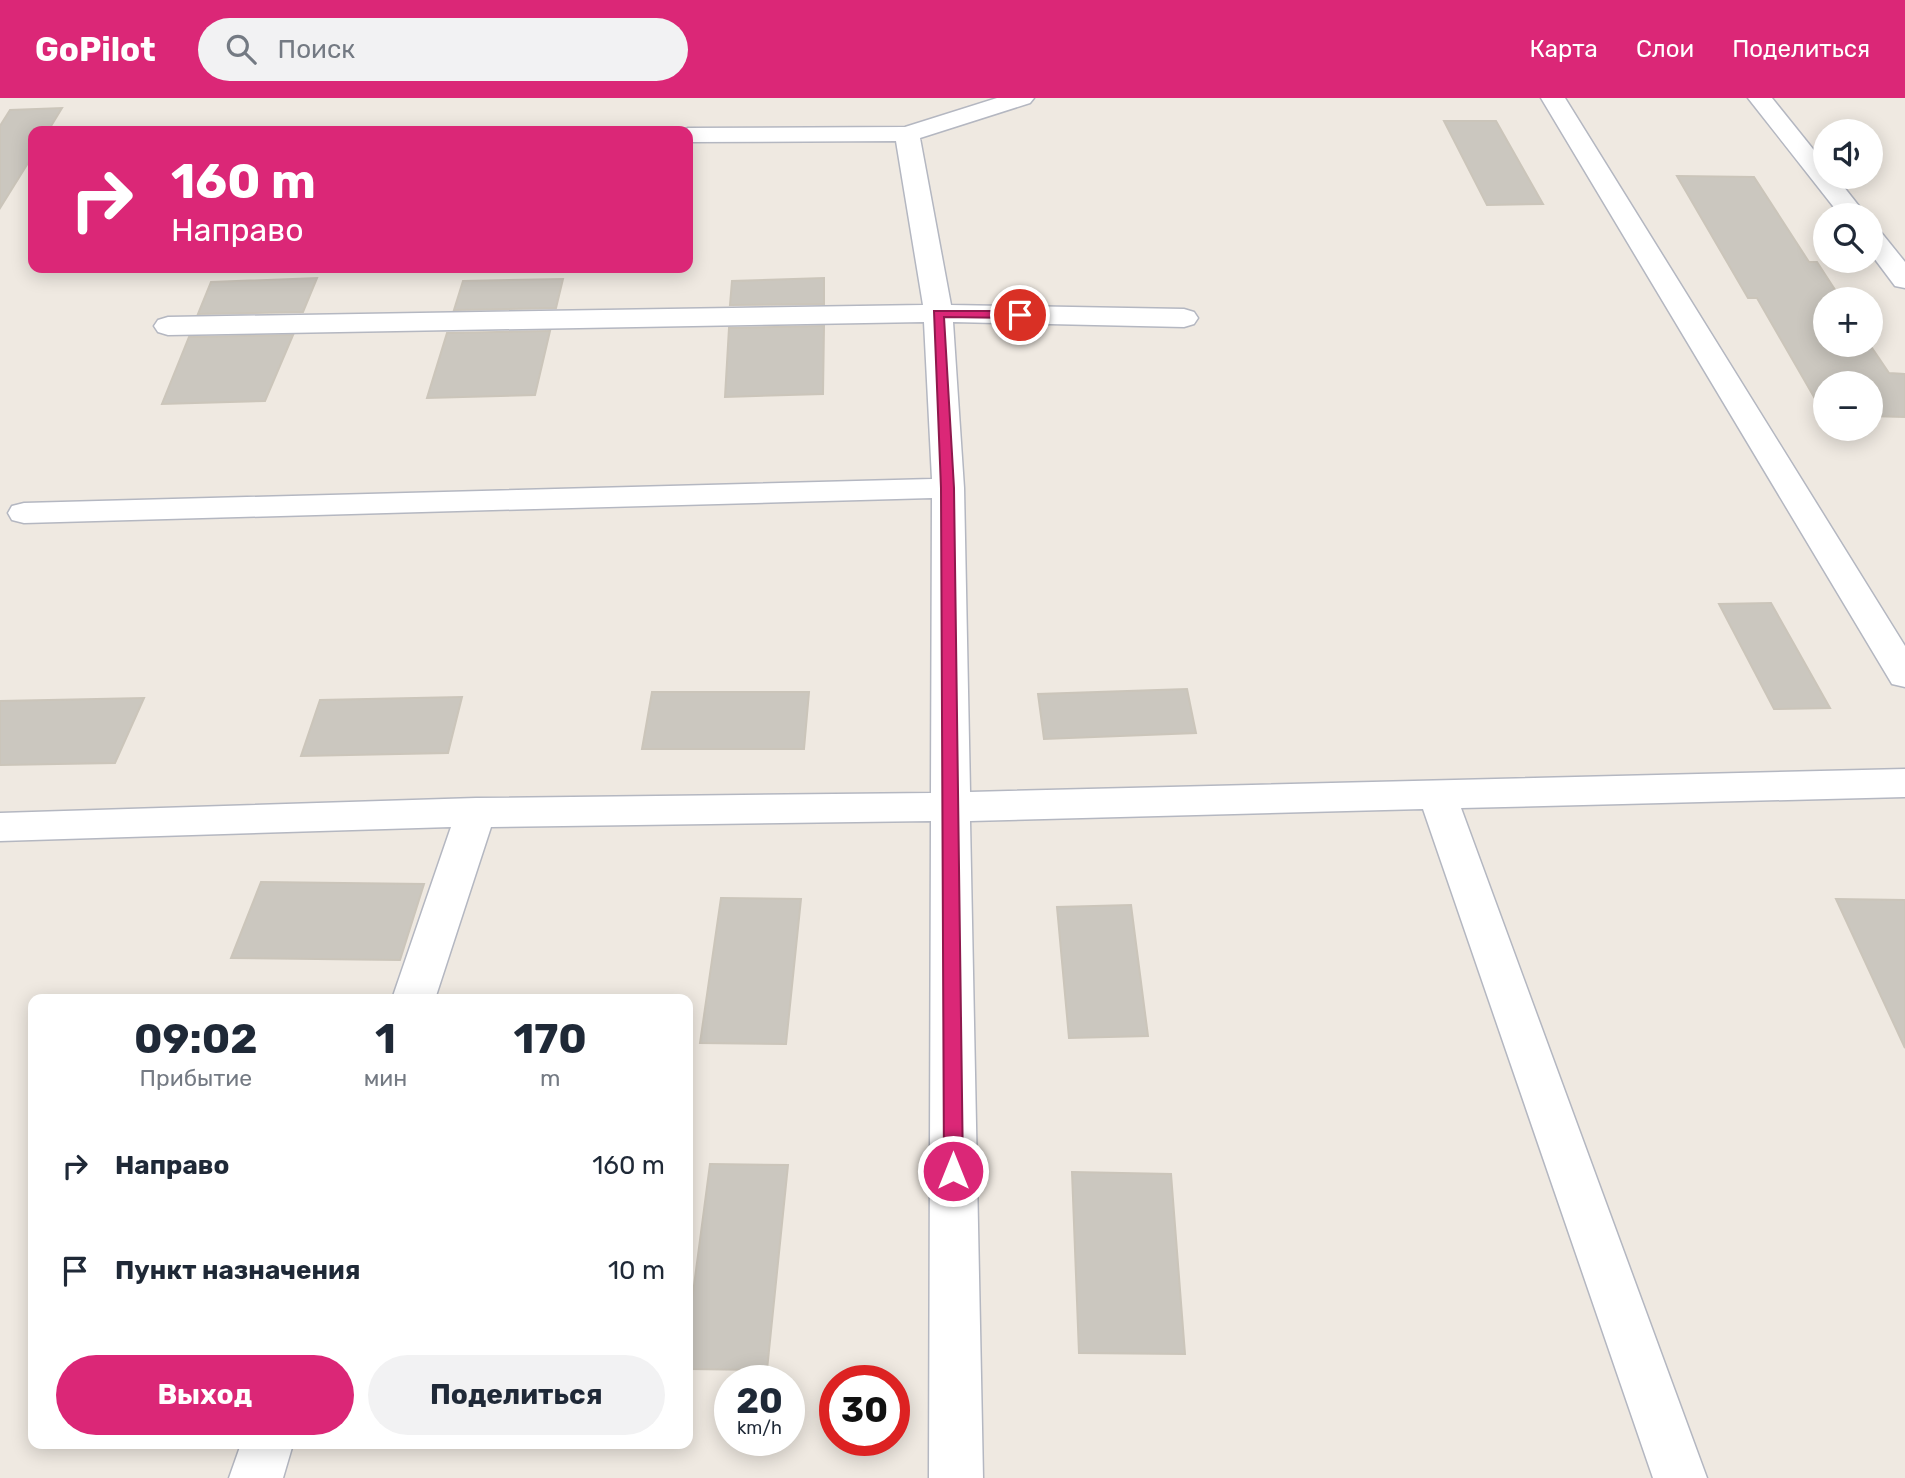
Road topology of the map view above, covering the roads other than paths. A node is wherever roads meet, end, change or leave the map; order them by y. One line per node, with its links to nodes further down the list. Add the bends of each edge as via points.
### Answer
1 (1022, 98): 4 (street)
2 (1553, 98): 14 (street)
3 (1760, 98): 6 (street)
4 (907, 134): 5 (street); 9 (street)
5 (693, 135)
6 (1843, 203)
7 (1883, 252): 8 (street)
8 (1905, 280)
9 (938, 313): 10 (street); 11 (street); 12 (street)
10 (1184, 317)
11 (168, 326)
12 (948, 488): 13 (street); 17 (street)
13 (24, 513)
14 (1905, 675)
15 (1905, 783): 16 (street)
16 (1437, 795): 17 (street); 24 (street)
17 (951, 807): 18 (street); 23 (street)
18 (476, 812): 19 (street); 20 (street)
19 (0, 827)
20 (416, 994)
21 (265, 1449): 22 (street)
22 (256, 1478)
23 (956, 1478)
24 (1680, 1478)

